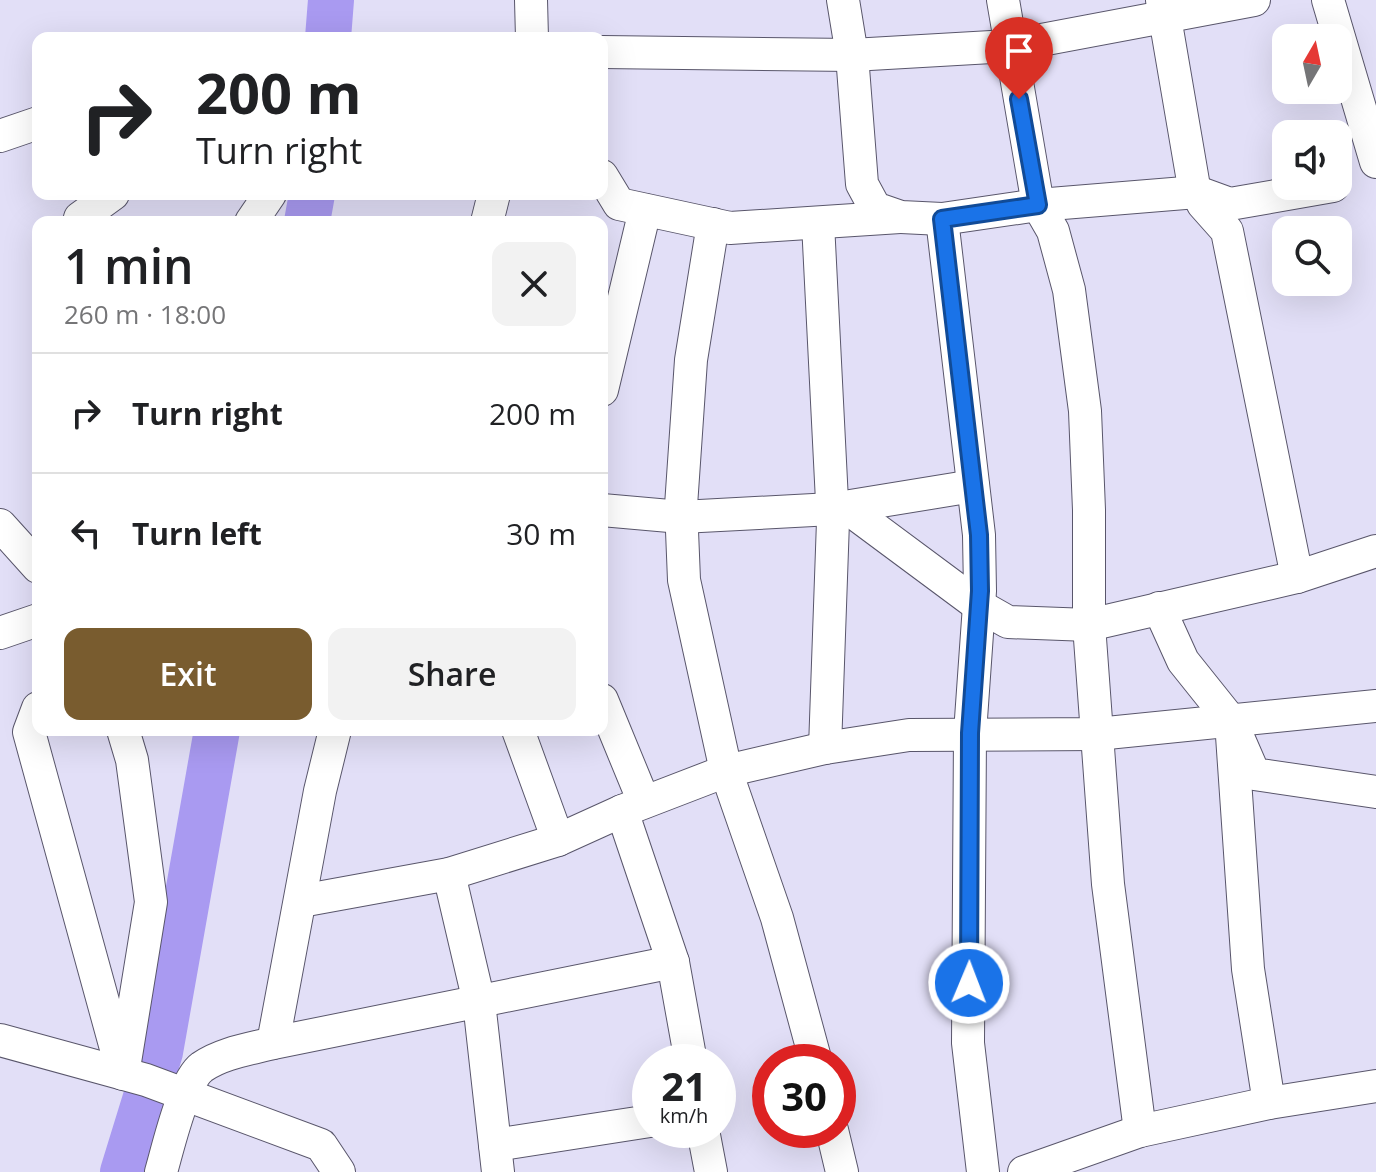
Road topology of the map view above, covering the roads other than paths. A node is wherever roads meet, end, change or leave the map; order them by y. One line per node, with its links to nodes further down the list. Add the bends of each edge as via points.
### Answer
1 (531, 0): 7 (street)
2 (843, 0): 10 (street)
3 (1003, 0): 8 (street)
4 (1254, 0): 6 (street)
5 (1328, 0): 13 (street)
6 (1163, 9): 8 (street); 17 (street)
7 (532, 32)
8 (1009, 46): 10 (street); 20 (street)
9 (608, 52): 10 (street)
10 (852, 55): 23 (street, via 862,184 875,208)
11 (32, 125): 12 (street)
12 (0, 136)
13 (1376, 162)
14 (1376, 178): 15 (street)
15 (1352, 183)
16 (608, 186): 21 (street, via 619,204)
17 (1197, 192): 18 (street, via 1230,204); 20 (street); 35 (street, via 1227,231)
18 (1272, 197)
19 (105, 200): 22 (street)
20 (1038, 205): 24 (street); 39 (street, via 1053,231 1069,290 1085,411)
21 (645, 210): 26 (street); 27 (street)
22 (83, 216)
23 (901, 217): 24 (street); 25 (street)
24 (942, 219): 28 (street)
25 (818, 223): 26 (street, via 730,228); 29 (street)
26 (713, 224): 31 (street, via 691,360)
27 (608, 365)
28 (973, 486): 29 (street); 36 (street)
29 (839, 508): 31 (street); 36 (street); 50 (street)
30 (608, 511): 31 (street)
31 (681, 517): 51 (street, via 684,580)
32 (4, 537): 34 (street)
33 (1376, 551): 35 (street)
34 (32, 562)
35 (1297, 577): 37 (street)
36 (978, 605): 39 (street, via 1008,622); 45 (street)
37 (1159, 608): 39 (street); 43 (street, via 1183,661)
38 (32, 622): 40 (street)
39 (1089, 625): 46 (street)
40 (0, 633)
41 (1376, 706): 43 (street)
42 (608, 721): 53 (street)
43 (1231, 721): 46 (street); 52 (street, via 1254,774); 66 (street, via 1248,969)
44 (32, 724): 63 (street, via 29,732)
45 (970, 733): 46 (street); 50 (street, via 909,735); 76 (street, via 968,1043)
46 (1097, 734): 68 (street, via 1108,884)
47 (125, 736): 63 (street, via 151,902)
48 (334, 736): 56 (street)
49 (520, 736): 54 (street)
50 (825, 748): 51 (street)
51 (726, 771): 53 (street); 62 (street, via 777,918)
52 (1376, 792)
53 (633, 807): 54 (street); 57 (street)
54 (558, 840): 55 (street)
55 (449, 874): 56 (street); 58 (street)
56 (301, 901): 60 (street)
57 (673, 962): 58 (street); 61 (street)
58 (479, 1002): 60 (street); 71 (street)
59 (0, 1040): 63 (street)
60 (273, 1043): 65 (street, via 221,1057 199,1069)
61 (688, 1044)
62 (811, 1044)
63 (134, 1077): 65 (street)
64 (1376, 1086): 66 (street)
65 (183, 1095): 72 (street); 73 (street, via 321,1145)
66 (1269, 1103): 68 (street)
67 (632, 1125): 71 (street)
68 (1140, 1131): 77 (street)
69 (706, 1148): 74 (street)
70 (836, 1148): 75 (street)
71 (496, 1159)
72 (161, 1172)
73 (339, 1172)
74 (711, 1172)
75 (842, 1172)
76 (983, 1172)
77 (1024, 1172)

